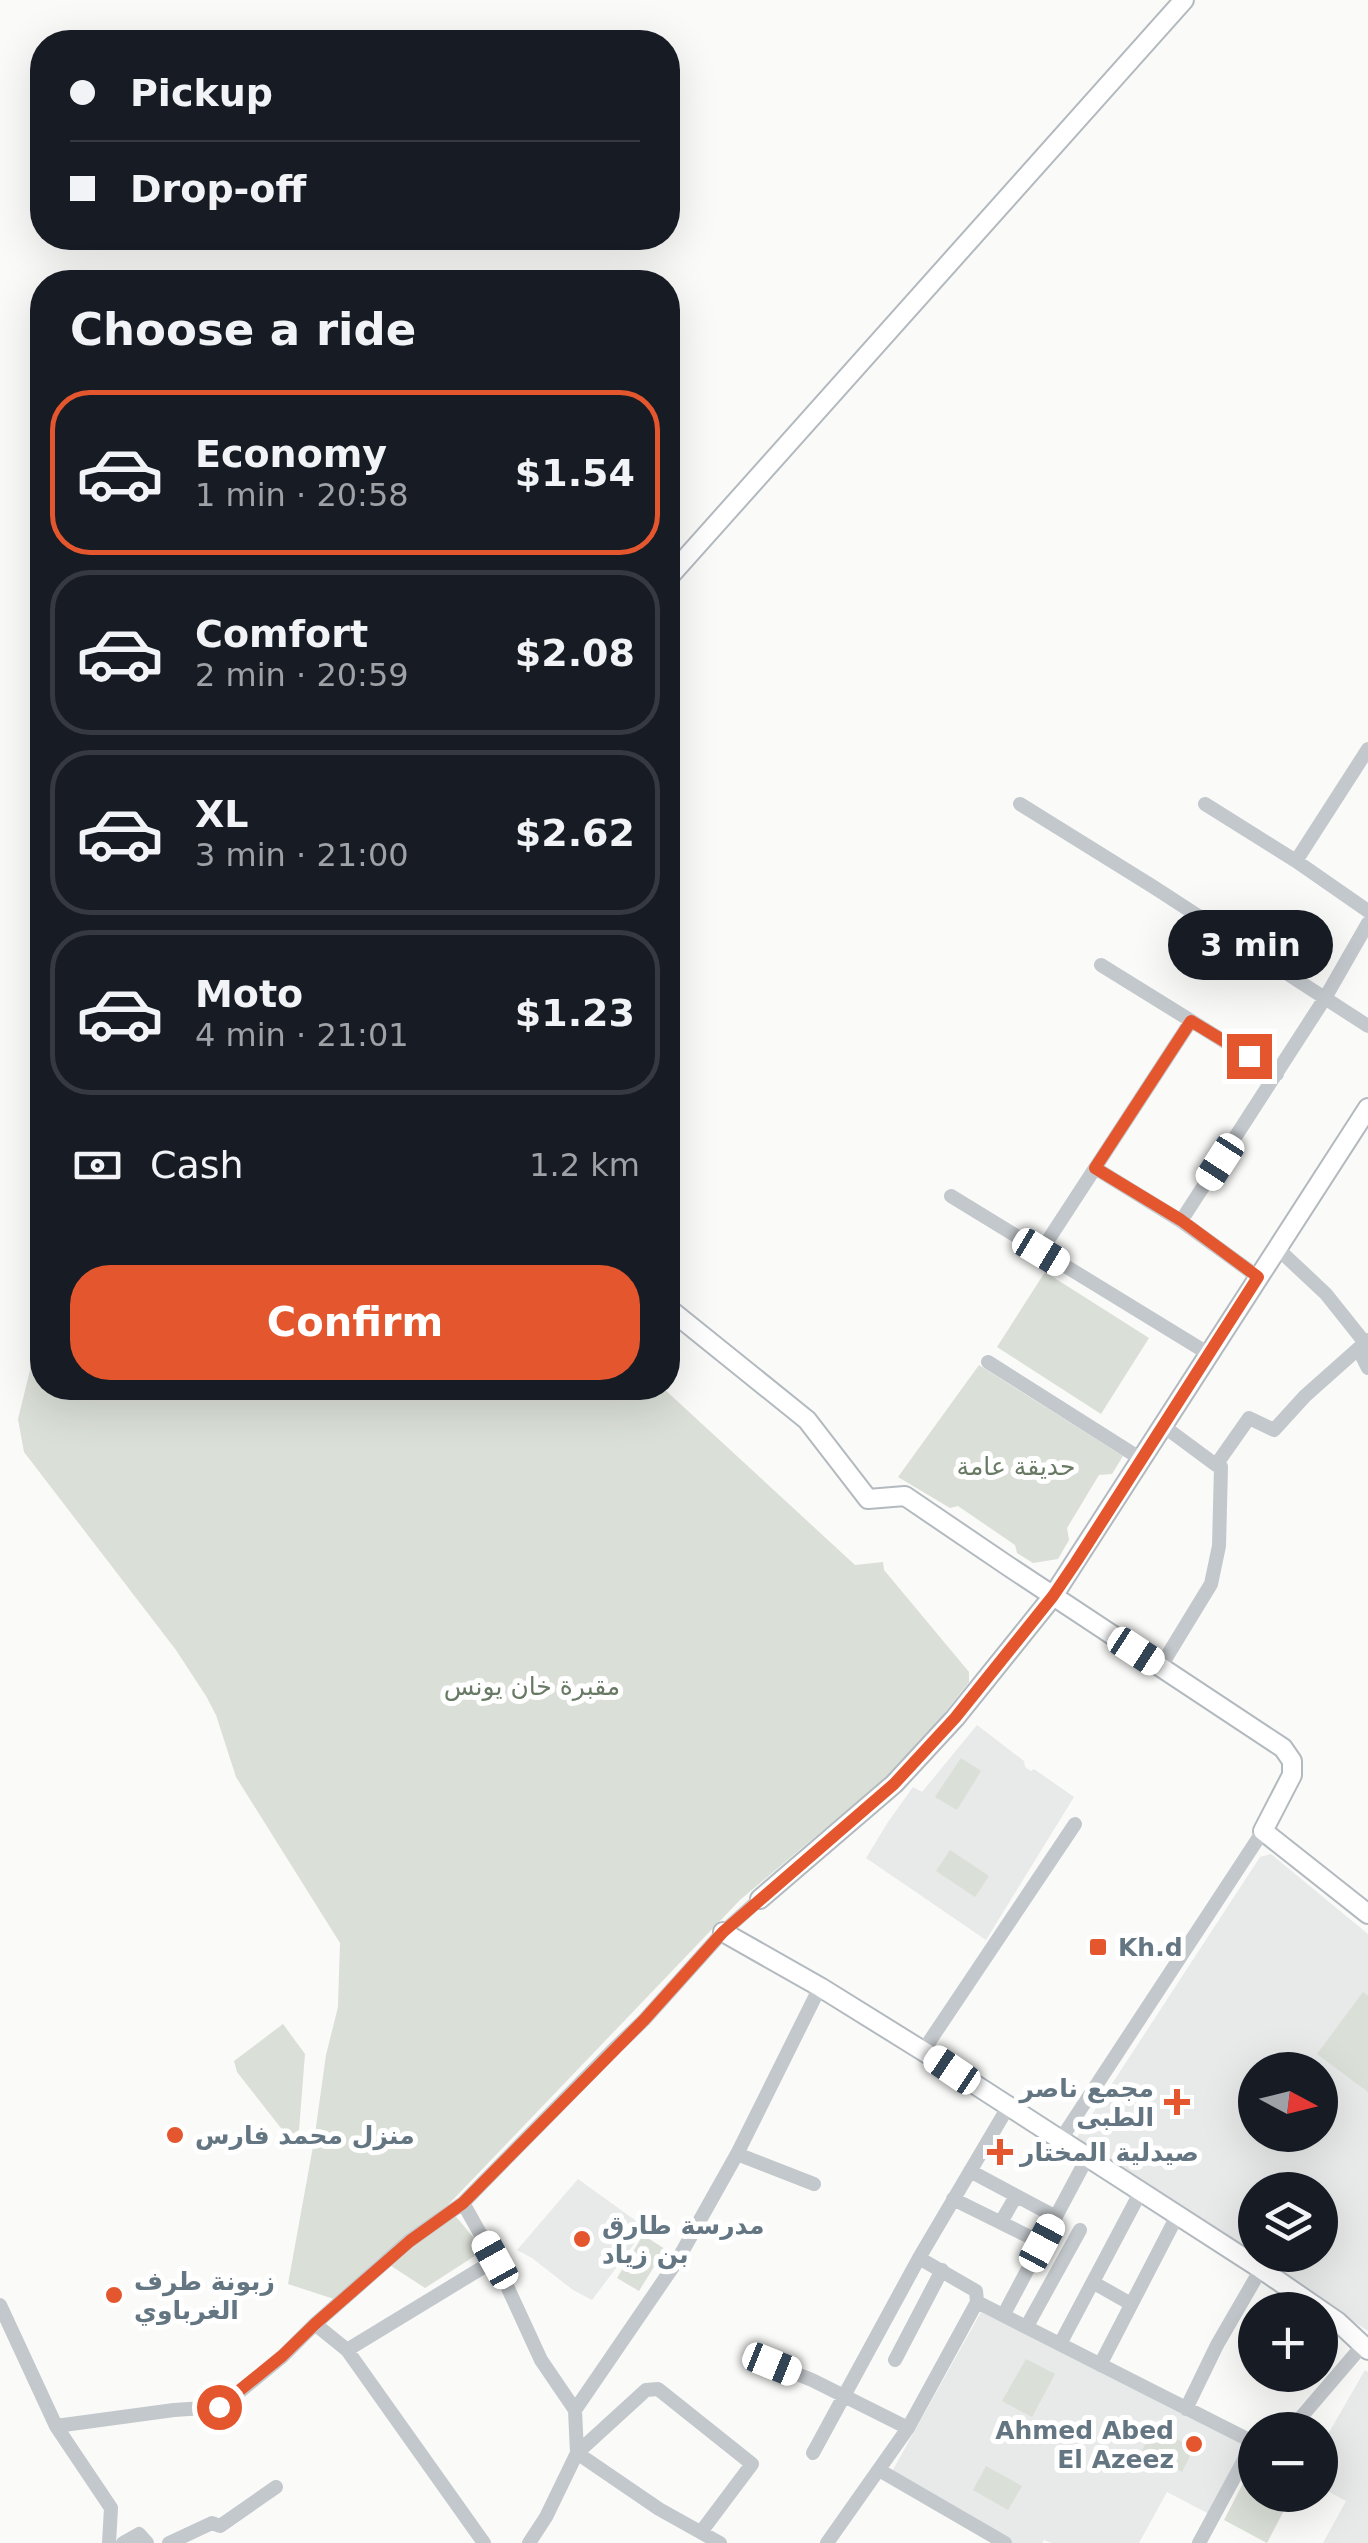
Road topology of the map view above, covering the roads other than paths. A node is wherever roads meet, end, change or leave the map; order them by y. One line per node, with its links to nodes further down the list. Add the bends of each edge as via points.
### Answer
1 (1184, 0): 2 (street)
2 (680, 565)
3 (1368, 750): 6 (street)
4 (1020, 804): 10 (street)
5 (1205, 804): 6 (street)
6 (1296, 861): 7 (street)
7 (1368, 912)
8 (1368, 923): 10 (street)
9 (1101, 965): 11 (street)
10 (1326, 998): 12 (street); 13 (street)
11 (1191, 1021): 13 (street); 15 (street)
12 (1368, 1026)
13 (1278, 1074): 17 (street)
14 (1368, 1108): 18 (street)
15 (1095, 1168): 17 (street); 19 (street)
16 (951, 1196): 19 (street)
17 (1181, 1220): 20 (street)
18 (1277, 1248): 20 (street); 22 (street)
19 (1041, 1252): 23 (street)
20 (1258, 1277): 23 (street)
21 (680, 1318): 29 (street, via 806,1420 868,1499 905,1496)
22 (1366, 1341): 25 (street, via 1362,1356); 28 (street, via 1274,1430 1250,1418)
23 (1209, 1354): 26 (street)
24 (988, 1362): 27 (street)
25 (1368, 1368)
26 (1162, 1425): 27 (street); 28 (street)
27 (1141, 1459): 29 (street)
28 (1216, 1464): 30 (street, via 1219,1546 1211,1584)
29 (1053, 1596): 30 (street); 33 (street, via 894,1784)
30 (1161, 1666): 32 (street, via 1292,1760 1292,1775)
31 (1075, 1824): 37 (street)
32 (1263, 1831): 34 (street); 39 (street)
33 (760, 1899): 35 (street)
34 (1368, 1913)
35 (723, 1932): 36 (street); 47 (street)
36 (820, 1986): 37 (street); 40 (street)
37 (924, 2050): 38 (street)
38 (1008, 2107): 39 (street); 42 (street)
39 (1061, 2140): 41 (street)
40 (737, 2154): 43 (street); 74 (street, via 677,2261)
41 (1087, 2158): 44 (street); 49 (street)
42 (970, 2171): 45 (street); 46 (street)
43 (814, 2184)
44 (1140, 2192): 48 (street); 59 (street)
45 (1016, 2196): 49 (street); 50 (street)
46 (953, 2198): 50 (street); 54 (street)
47 (463, 2203): 55 (street); 64 (street)
48 (1177, 2216): 53 (street); 61 (street)
49 (1056, 2217): 52 (street)
50 (1001, 2222): 52 (street)
51 (1080, 2230): 65 (street)
52 (1042, 2243): 63 (street)
53 (1238, 2254)
54 (920, 2258): 56 (street); 72 (street)
55 (495, 2260): 68 (street); 74 (street, via 541,2360)
56 (942, 2270): 60 (street, via 976,2292); 70 (street)
57 (1259, 2272): 73 (street)
58 (1265, 2272): 67 (street)
59 (1094, 2283): 61 (street); 66 (street)
60 (977, 2302): 63 (street); 77 (street)
61 (1131, 2304): 71 (street)
62 (0, 2305): 76 (street)
63 (1004, 2314): 65 (street)
64 (315, 2324): 68 (street); 76 (street, via 219,2407)
65 (1027, 2326): 66 (street)
66 (1060, 2344): 71 (street)
67 (1365, 2348): 75 (street)
68 (347, 2350): 89 (street)
69 (751, 2356): 72 (street)
70 (895, 2360)
71 (1100, 2365): 73 (street)
72 (844, 2395): 77 (street); 80 (street)
73 (1186, 2409): 78 (street)
74 (576, 2410): 79 (street)
75 (1306, 2412)
76 (56, 2426): 85 (street, via 111,2508)
77 (908, 2428): 81 (street)
78 (1238, 2435)
79 (578, 2453): 84 (street); 84 (street, via 646,2390 658,2389 752,2464); 90 (street)
80 (813, 2453)
81 (880, 2470): 92 (street); 93 (street)
82 (1238, 2472): 94 (street)
83 (276, 2487): 88 (street, via 220,2526)
84 (701, 2532): 91 (street)
85 (109, 2543)
86 (123, 2543): 87 (street, via 139,2534)
87 (147, 2543)
88 (169, 2543)
89 (484, 2543)
90 (530, 2543)
91 (720, 2543)
92 (827, 2543)
93 (1005, 2543)
94 (1199, 2543)

